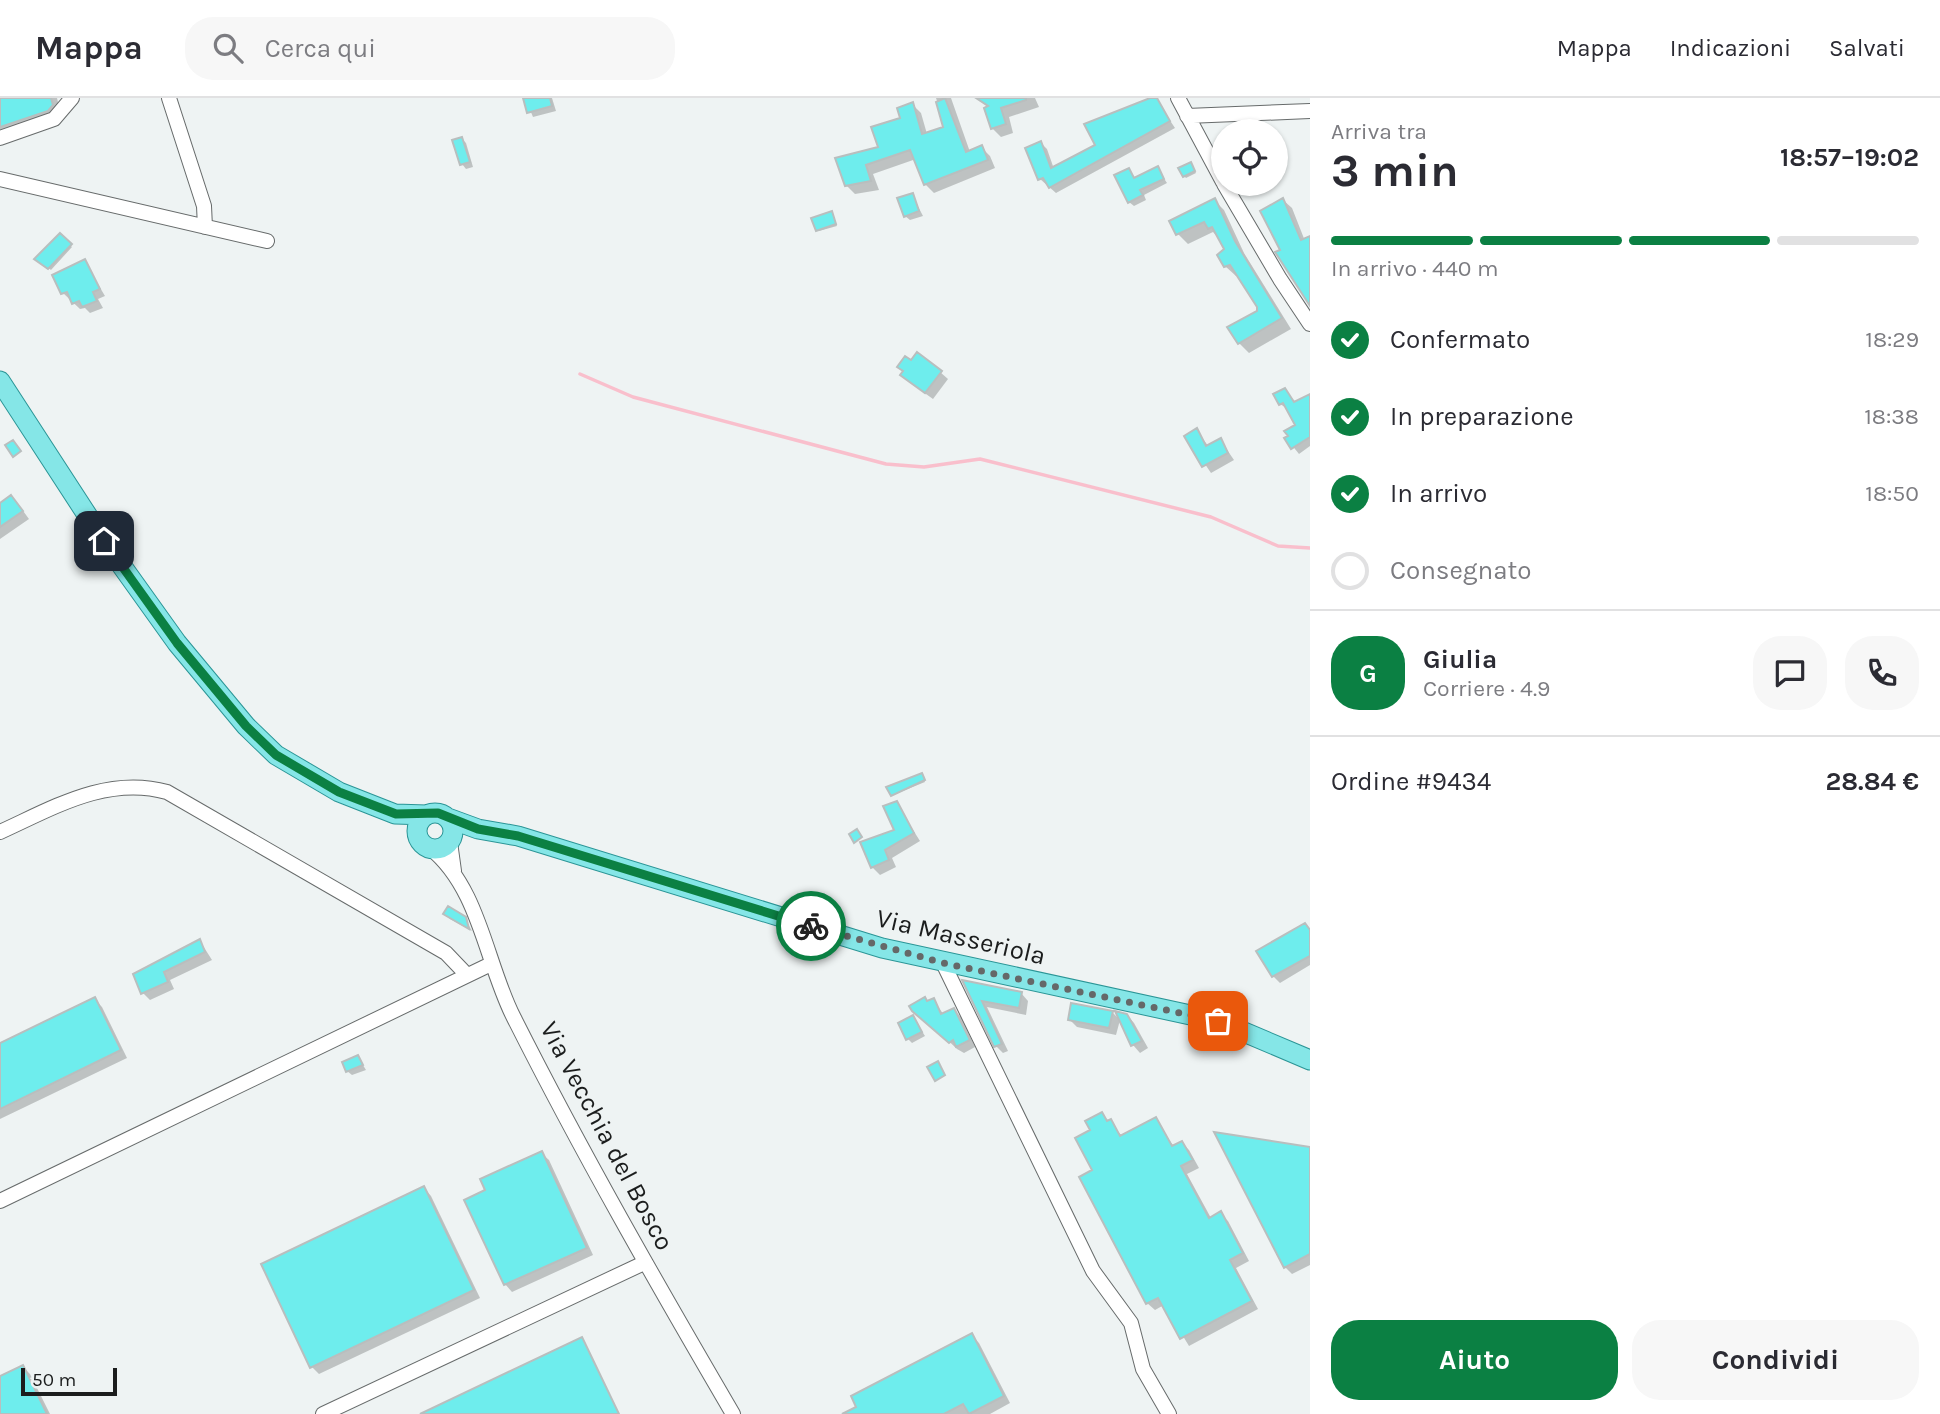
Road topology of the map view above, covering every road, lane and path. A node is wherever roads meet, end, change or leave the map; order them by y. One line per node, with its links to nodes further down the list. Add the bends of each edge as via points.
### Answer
1 (169, 98): 10 (street, via 204,206)
2 (1178, 98): 5 (street)
3 (65, 101): 6 (street, via 54,119)
4 (1310, 111): 5 (street)
5 (1187, 116): 7 (street)
6 (0, 138)
7 (1211, 159)
8 (0, 179): 10 (street)
9 (1231, 196): 12 (street)
10 (205, 228): 11 (street)
11 (267, 241)
12 (1310, 324)
13 (0, 381): 14 (main road, via 128,575 246,726 276,755 339,792)
14 (396, 814): 15 (main road); 20 (main road)
15 (427, 815): 16 (main road, via 438,813); 20 (main road, via 419,823)
16 (448, 818): 17 (main road, Via Masseriola); 19 (main road, via 453,828)
17 (478, 829): 19 (main road); 22 (main road, Via Masseriola, via 518,836)
18 (0, 832): 24 (street, via 111,788 149,787 167,792 446,953)
19 (450, 841): 20 (main road, via 442,848); 21 (street)
20 (424, 842): 21 (street)
21 (454, 873): 23 (street, Via Vecchia del Bosco)
22 (943, 963): 25 (main road, Via Masseriola, via 1218,1021); 30 (street, via 1093,1271 1131,1323 1143,1369)
23 (491, 964): 24 (street); 27 (street, Via Vecchia del Bosco, via 513,1016)
24 (467, 975): 26 (street)
25 (1310, 1060)
26 (0, 1201)
27 (644, 1263): 28 (street); 29 (street, Via Vecchia del Bosco)
28 (323, 1414)
29 (733, 1414)
30 (1169, 1414)

